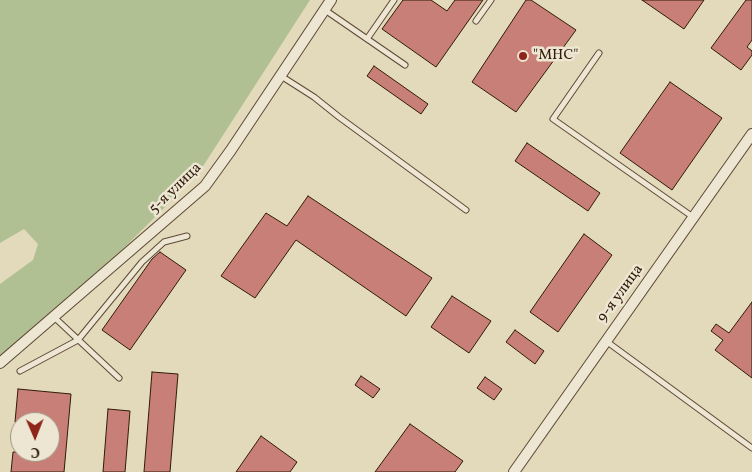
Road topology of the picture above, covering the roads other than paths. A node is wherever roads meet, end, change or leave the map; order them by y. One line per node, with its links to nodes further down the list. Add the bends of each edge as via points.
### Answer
1 (331, 0): 4 (street, 5-я улица)
2 (394, 0): 6 (lane)
3 (491, 0): 5 (lane)
4 (325, 9): 6 (lane); 9 (street, 5-я улица)
5 (476, 21)
6 (367, 39): 8 (lane)
7 (599, 53): 12 (lane, via 553,119)
8 (405, 65)
9 (281, 76): 11 (lane); 14 (street, 5-я улица, via 205,186)
10 (752, 134): 12 (street, 9-я улица)
11 (466, 210)
12 (694, 217): 16 (street, 9-я улица)
13 (188, 236): 15 (lane, via 164,242 142,262)
14 (53, 317): 15 (lane); 17 (street, 5-я улица)
15 (78, 340): 18 (lane); 19 (lane)
16 (606, 341): 20 (lane); 21 (street, 9-я улица)
17 (0, 363)
18 (20, 371)
19 (119, 378)
20 (752, 448)
21 (514, 472)

